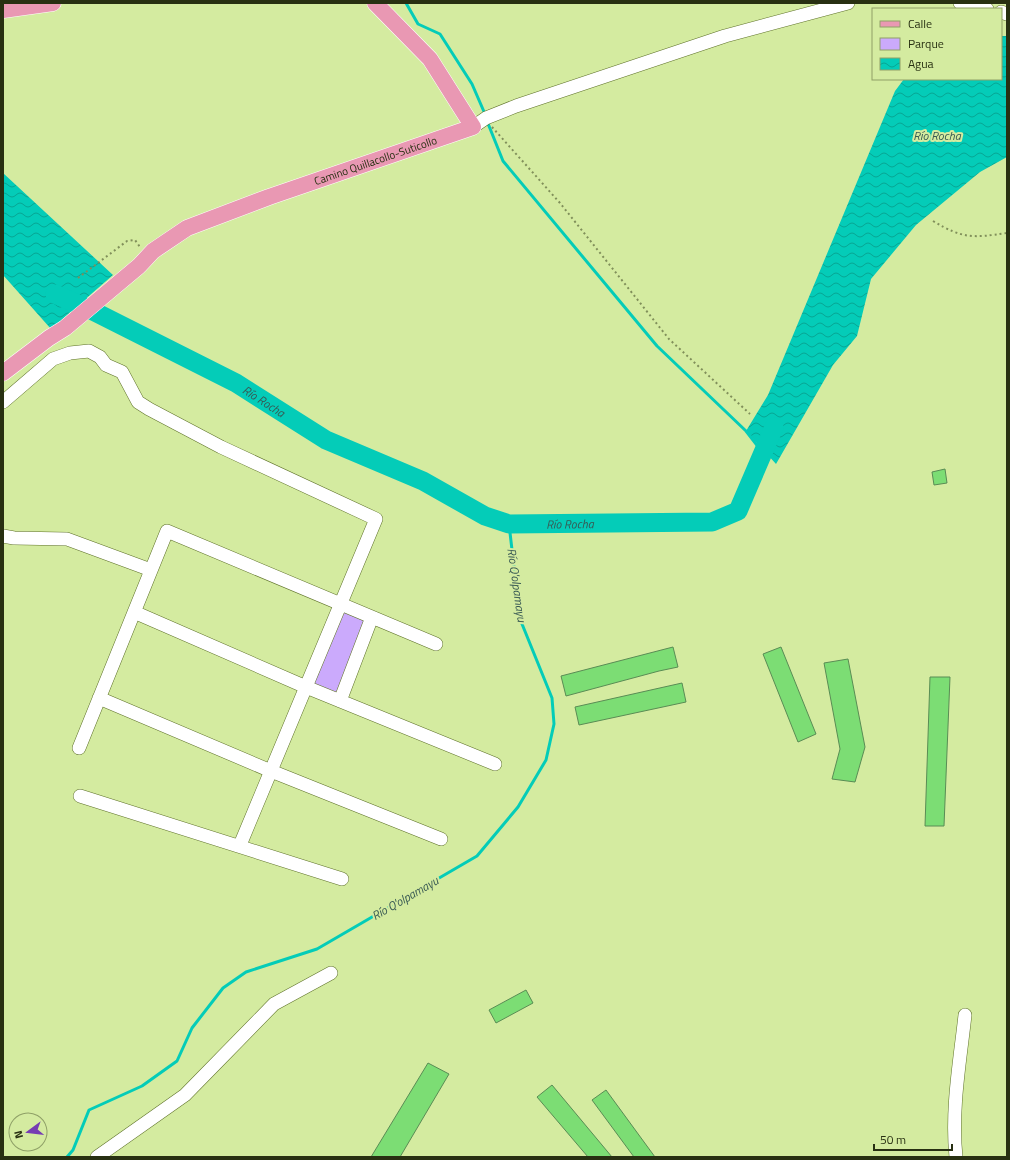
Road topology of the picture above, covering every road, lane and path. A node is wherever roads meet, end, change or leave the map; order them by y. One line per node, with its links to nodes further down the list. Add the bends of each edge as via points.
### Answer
1 (53, 3): 6 (main road)
2 (375, 3): 8 (main road, via 430,59)
3 (848, 3): 7 (street, via 725,36)
4 (960, 3): 5 (street)
5 (982, 8)
6 (3, 10)
7 (486, 118): 8 (street); 15 (path, via 492,128 560,203 668,339)
8 (473, 127): 11 (main road, Camino Quillacollo-Suticollo, via 187,228 153,251)
9 (933, 221): 10 (path, via 960,235)
10 (1007, 233)
11 (139, 266): 12 (path, via 140,246 135,240 127,241); 13 (main road, Camino Quillacollo-Suticollo, via 65,328)
12 (78, 278)
13 (3, 373)
14 (3, 402): 18 (street, via 53,359 70,353 89,351 100,357 106,365 122,372 138,402 221,447 376,519)
15 (750, 414)
16 (3, 536): 17 (street, via 67,539)
17 (151, 570): 18 (street, via 167,532); 19 (street)
18 (340, 603): 20 (street); 22 (street)
19 (134, 612): 22 (street); 23 (street)
20 (372, 617): 21 (street); 24 (street)
21 (436, 644)
22 (306, 687): 24 (street); 27 (street)
23 (99, 698): 25 (street); 27 (street)
24 (340, 701): 26 (street)
25 (78, 748)
26 (495, 764)
27 (271, 771): 29 (street); 30 (street)
28 (80, 796): 30 (street)
29 (441, 839)
30 (240, 846): 31 (street)
31 (342, 879)
32 (331, 974): 34 (street, via 274,1004 185,1095)
33 (965, 1015): 35 (street, via 957,1080 954,1144)
34 (97, 1157)
35 (956, 1157)

